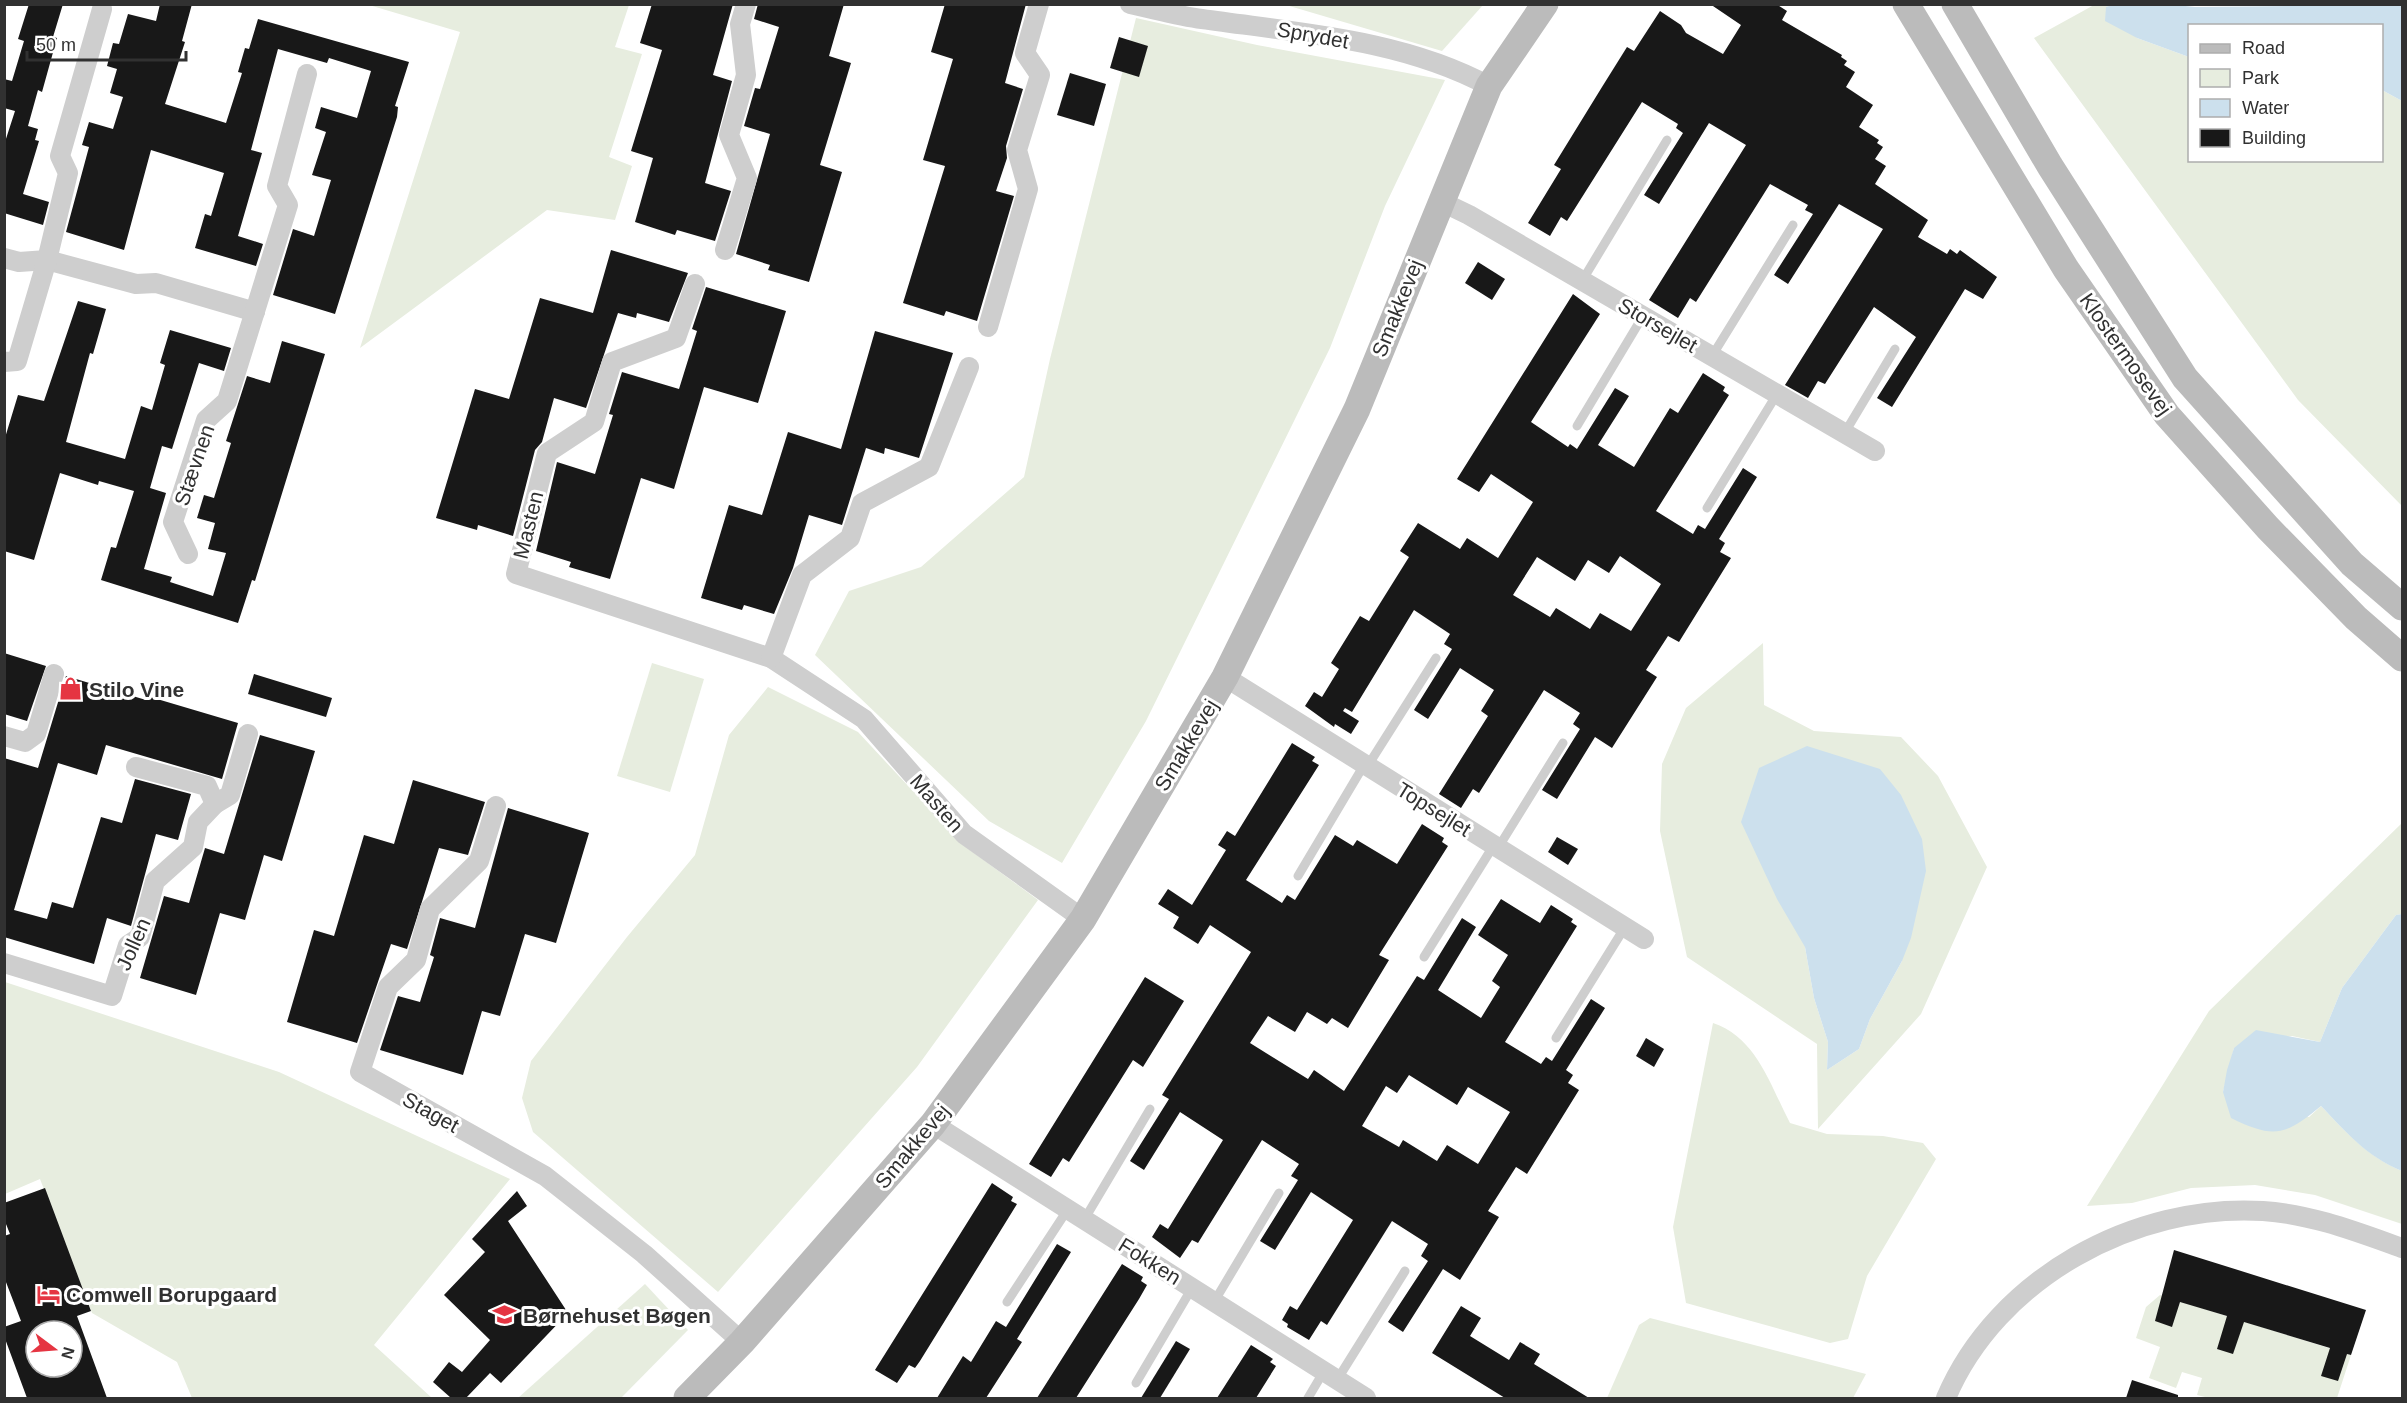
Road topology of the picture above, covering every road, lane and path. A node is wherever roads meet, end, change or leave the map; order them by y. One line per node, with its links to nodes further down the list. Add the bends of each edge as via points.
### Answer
1 (746, 4): 13 (street, via 740,24 746,75 729,135 747,178)
2 (1039, 4): 20 (street, via 1025,52 1040,75 1017,150 1028,189)
3 (1130, 4): 9 (street, Sprydet, via 1409,53 1459,70)
4 (1545, 4): 9 (street, Smakkevej)
5 (1906, 4): 34 (street, Klostermosevej, via 2066,269 2167,415 2268,528 2356,618)
6 (1955, 4): 31 (street, Klostermosevej, via 2050,166 2185,378 2352,564)
7 (102, 9): 15 (street, via 60,156 68,172)
8 (307, 74): 18 (street, Stævnen, via 277,186 288,205)
9 (1489, 86): 11 (street, Smakkevej)
10 (1667, 140): 16 (lane)
11 (1440, 201): 16 (street, Storsejlet); 36 (street, Smakkevej, via 1357,409)
12 (1793, 225): 22 (lane)
13 (725, 250)
14 (4, 258): 15 (street, via 19,262)
15 (47, 260): 18 (street, via 136,284 156,283); 23 (street, via 17,361)
16 (1582, 280): 19 (street, Storsejlet)
17 (695, 284): 32 (street, Masten, via 676,338 612,362 594,422 547,453 516,574)
18 (255, 312): 30 (street, Stævnen, via 227,401 206,420 173,522)
19 (1643, 316): 22 (street, Storsejlet); 26 (lane)
20 (988, 327)
21 (1895, 349): 27 (lane)
22 (1712, 356): 25 (street, Storsejlet)
23 (4, 363)
24 (969, 367): 32 (street, via 929,467 862,503 850,538 802,575)
25 (1777, 394): 27 (street, Storsejlet); 29 (lane)
26 (1576, 426)
27 (1844, 434): 28 (street, Storsejlet)
28 (1875, 451)
29 (1707, 508)
30 (188, 554)
31 (2403, 606)
32 (771, 658): 46 (street, Masten, via 864,719 964,834)
33 (1436, 658): 40 (lane)
34 (2403, 658)
35 (54, 674): 38 (street, via 36,734 25,742)
36 (1225, 677): 40 (street, Topsejlet); 46 (street, Smakkevej)
37 (248, 734): 42 (street, Jollen, via 230,795)
38 (4, 736)
39 (1563, 743): 44 (lane)
40 (1366, 766): 44 (street, Topsejlet); 45 (lane)
41 (136, 767): 42 (street, via 207,786)
42 (215, 804): 50 (street, Jollen, via 198,822 193,847 155,881 140,937 128,945 112,996)
43 (496, 806): 61 (street, Staget, via 479,861 430,909 416,960 388,987 360,1072 545,1176 644,1254)
44 (1496, 847): 47 (street, Topsejlet); 49 (lane)
45 (1298, 876)
46 (1083, 919): 53 (street, Smakkevej)
47 (1625, 927): 48 (street, Topsejlet); 51 (lane)
48 (1644, 939)
49 (1424, 957)
50 (4, 963)
51 (1556, 1038)
52 (1150, 1109): 55 (lane)
53 (933, 1124): 55 (street, Fokken); 61 (street, Smakkevej)
54 (1279, 1193): 60 (lane)
55 (1076, 1215): 58 (street, Fokken); 59 (lane)
56 (2403, 1248): 67 (street, via 2316,1218 2263,1211 2209,1212 2156,1222 2096,1245 2059,1266 2017,1300 1981,1340)
57 (1405, 1271): 62 (lane)
58 (1192, 1288): 60 (street, Fokken); 63 (lane)
59 (1007, 1302)
60 (1214, 1302): 62 (street, Fokken)
61 (742, 1342): 64 (street, Smakkevej)
62 (1330, 1376): 65 (lane); 66 (street, Fokken)
63 (1136, 1383)
64 (687, 1398)
65 (1308, 1398)
66 (1366, 1398)
67 (1946, 1398)

